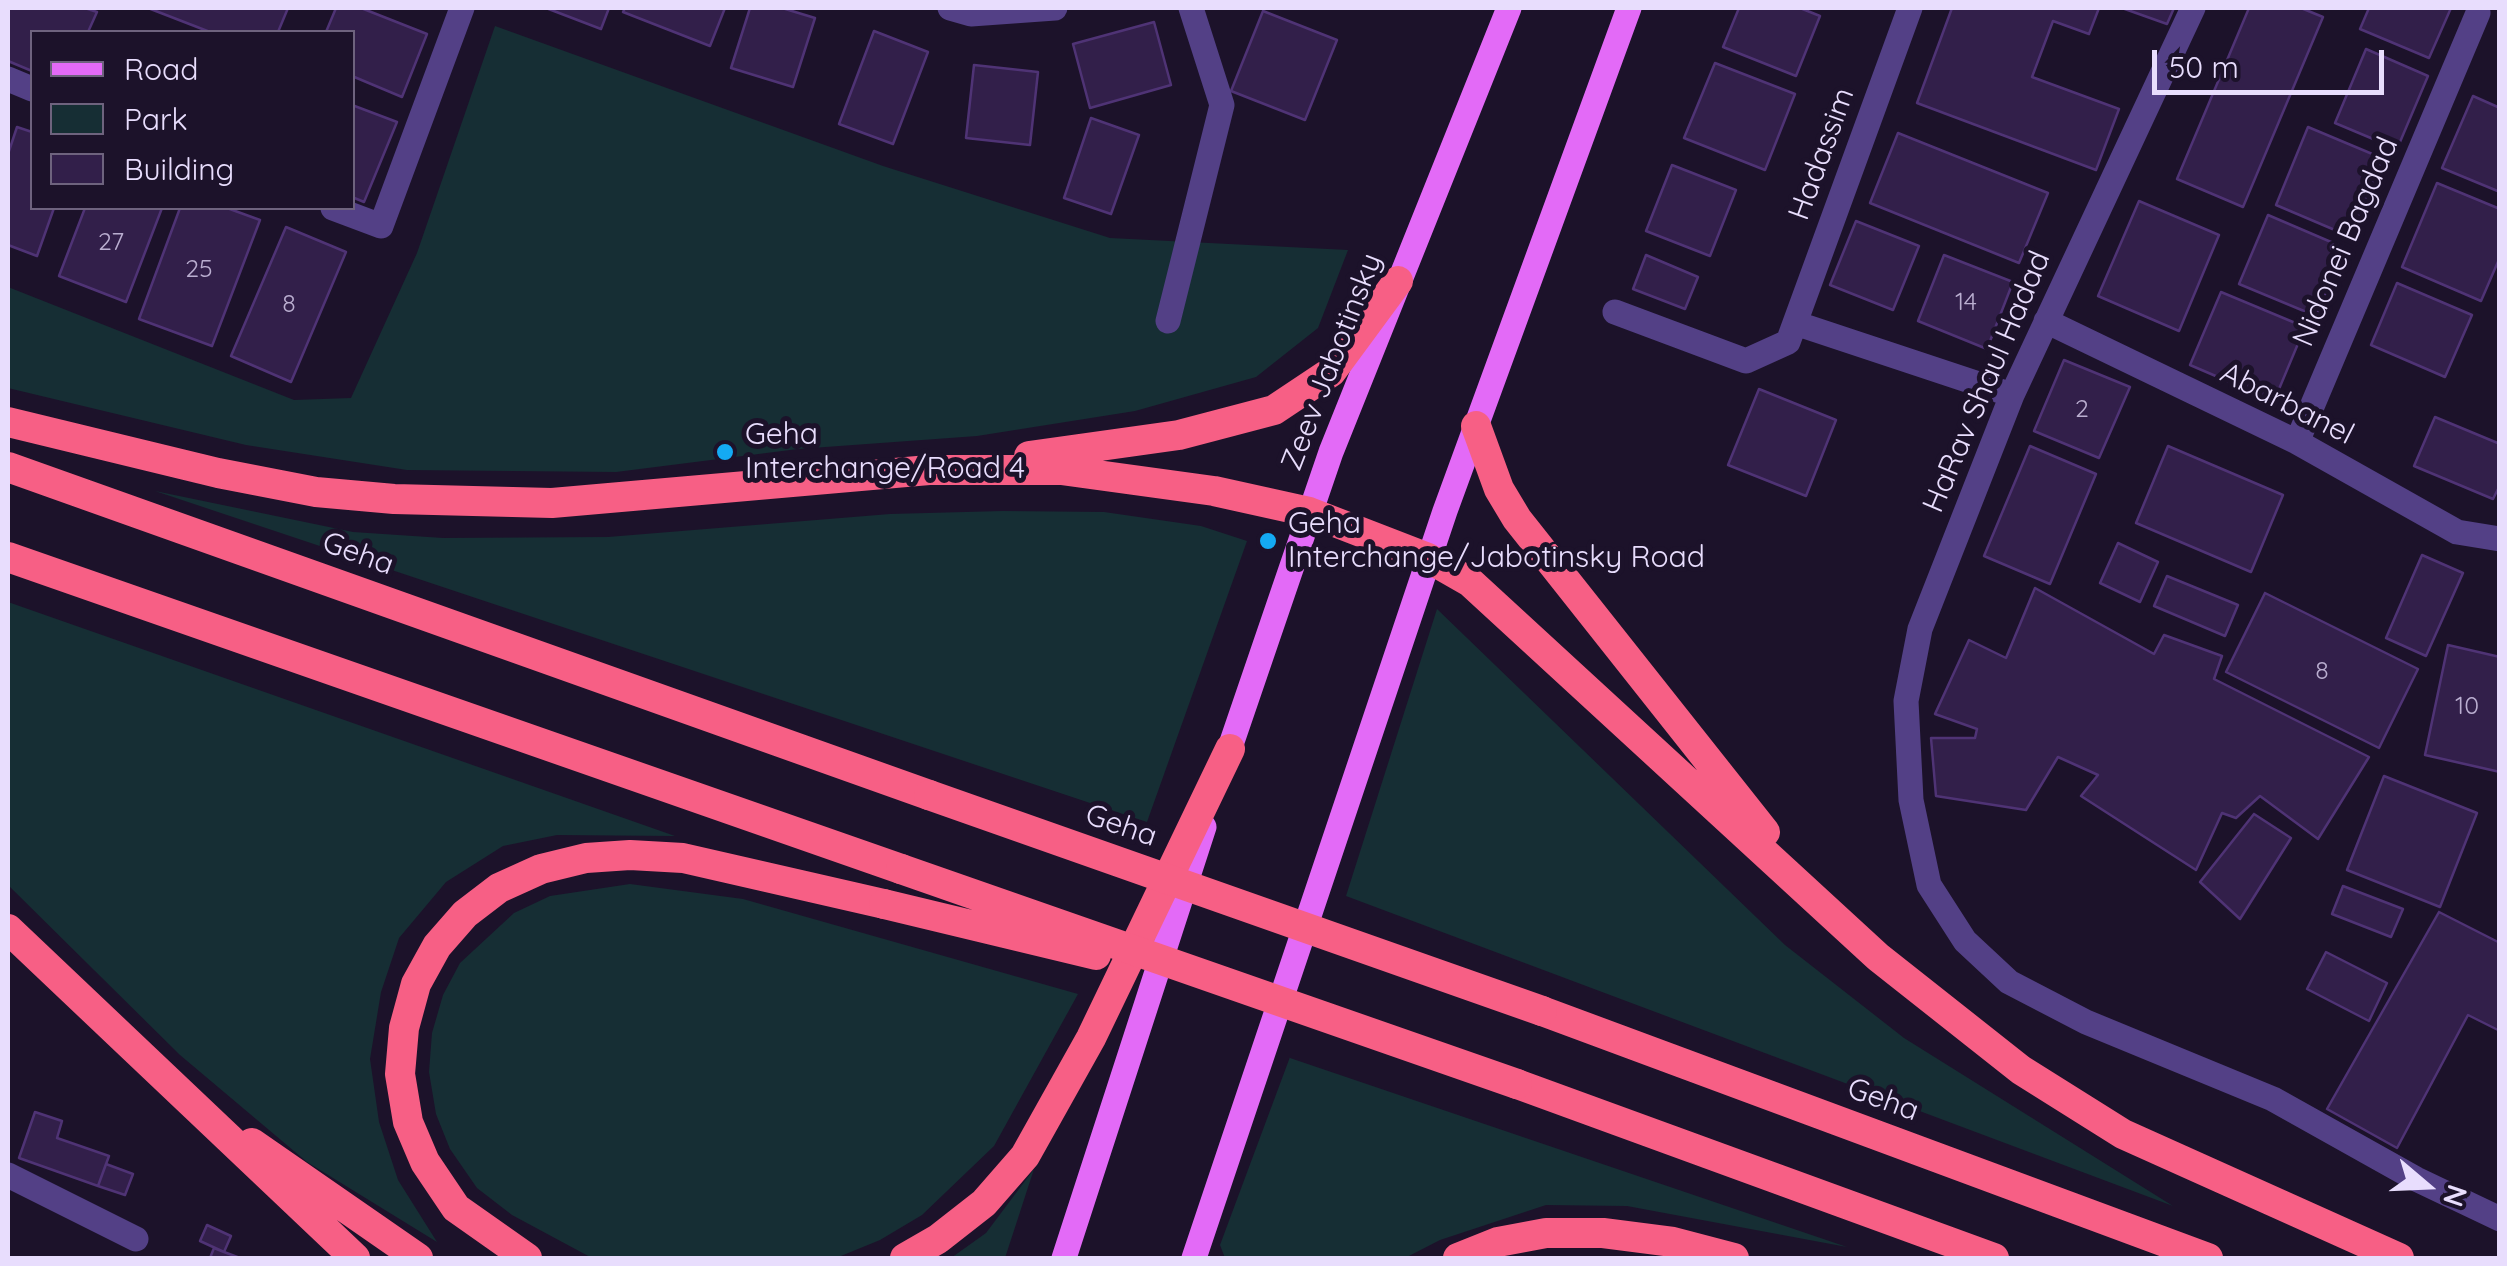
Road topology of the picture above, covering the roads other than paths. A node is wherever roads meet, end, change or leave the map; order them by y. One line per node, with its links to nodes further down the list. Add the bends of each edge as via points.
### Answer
1 (462, 8): 10 (street, via 381,226)
2 (950, 8): 3 (street, via 971,14)
3 (1055, 8)
4 (1191, 8): 13 (street, via 1222,105)
5 (1509, 8): 11 (main road, Zeev Jabotinsky)
6 (1629, 8): 18 (main road)
7 (1910, 8): 15 (street, Hadassim)
8 (2192, 8): 14 (street, HaRav Shaul Hadad)
9 (2478, 13): 19 (street, Nidonei Bagdad)
10 (338, 210)
11 (1398, 281): 21 (highway, via 1331,372 1274,410 1179,435); 22 (main road, Zeev Jabotinsky)
12 (1614, 312): 15 (street, Hadassim, via 1746,361 1788,342)
13 (1168, 321)
14 (2046, 321): 16 (street, HaRav Shaul Hadad); 19 (street, Abarbanel)
15 (1795, 323): 16 (street)
16 (2012, 396): 32 (street, HaRav Shaul Hadad, via 1920,629 1906,701 1911,800 1929,885 1965,941 2009,982 2086,1022 2272,1099)
17 (8, 422): 21 (highway, via 218,473 394,499 552,503)
18 (1476, 426): 25 (main road); 27 (highway, via 1518,520)
19 (2297, 442): 23 (street, Abarbanel, via 2457,532)
20 (8, 467): 43 (highway, Geha, bridge, via 1542,1011)
21 (930, 470): 22 (highway, via 1061,470 1146,479)
22 (1309, 512): 25 (highway); 26 (main road, Zeev Jabotinsky)
23 (2500, 539)
24 (8, 557): 29 (highway, bridge)
25 (1428, 558): 27 (highway, via 1510,614); 39 (main road)
26 (1230, 749): 37 (highway, via 1091,1038 1025,1156 984,1203); 38 (main road, Zeev Jabotinsky)
27 (1823, 904): 44 (highway, via 1956,1024 2123,1134)
28 (8, 929): 30 (highway)
29 (1269, 996): 36 (highway, bridge, via 700,862 630,855 541,869 499,888 436,946 416,984 400,1074 408,1122 456,1208); 42 (highway, bridge)
30 (121, 1038): 34 (highway); 35 (highway, via 249,1140)
31 (8, 1175): 33 (street)
32 (2500, 1219)
33 (136, 1239)
34 (355, 1258)
35 (418, 1258)
36 (528, 1258)
37 (905, 1258)
38 (1064, 1258)
39 (1194, 1258)
40 (1458, 1258): 41 (highway, via 1546,1233 1673,1242)
41 (1734, 1258)
42 (1994, 1258)
43 (2208, 1258)
44 (2399, 1258)

